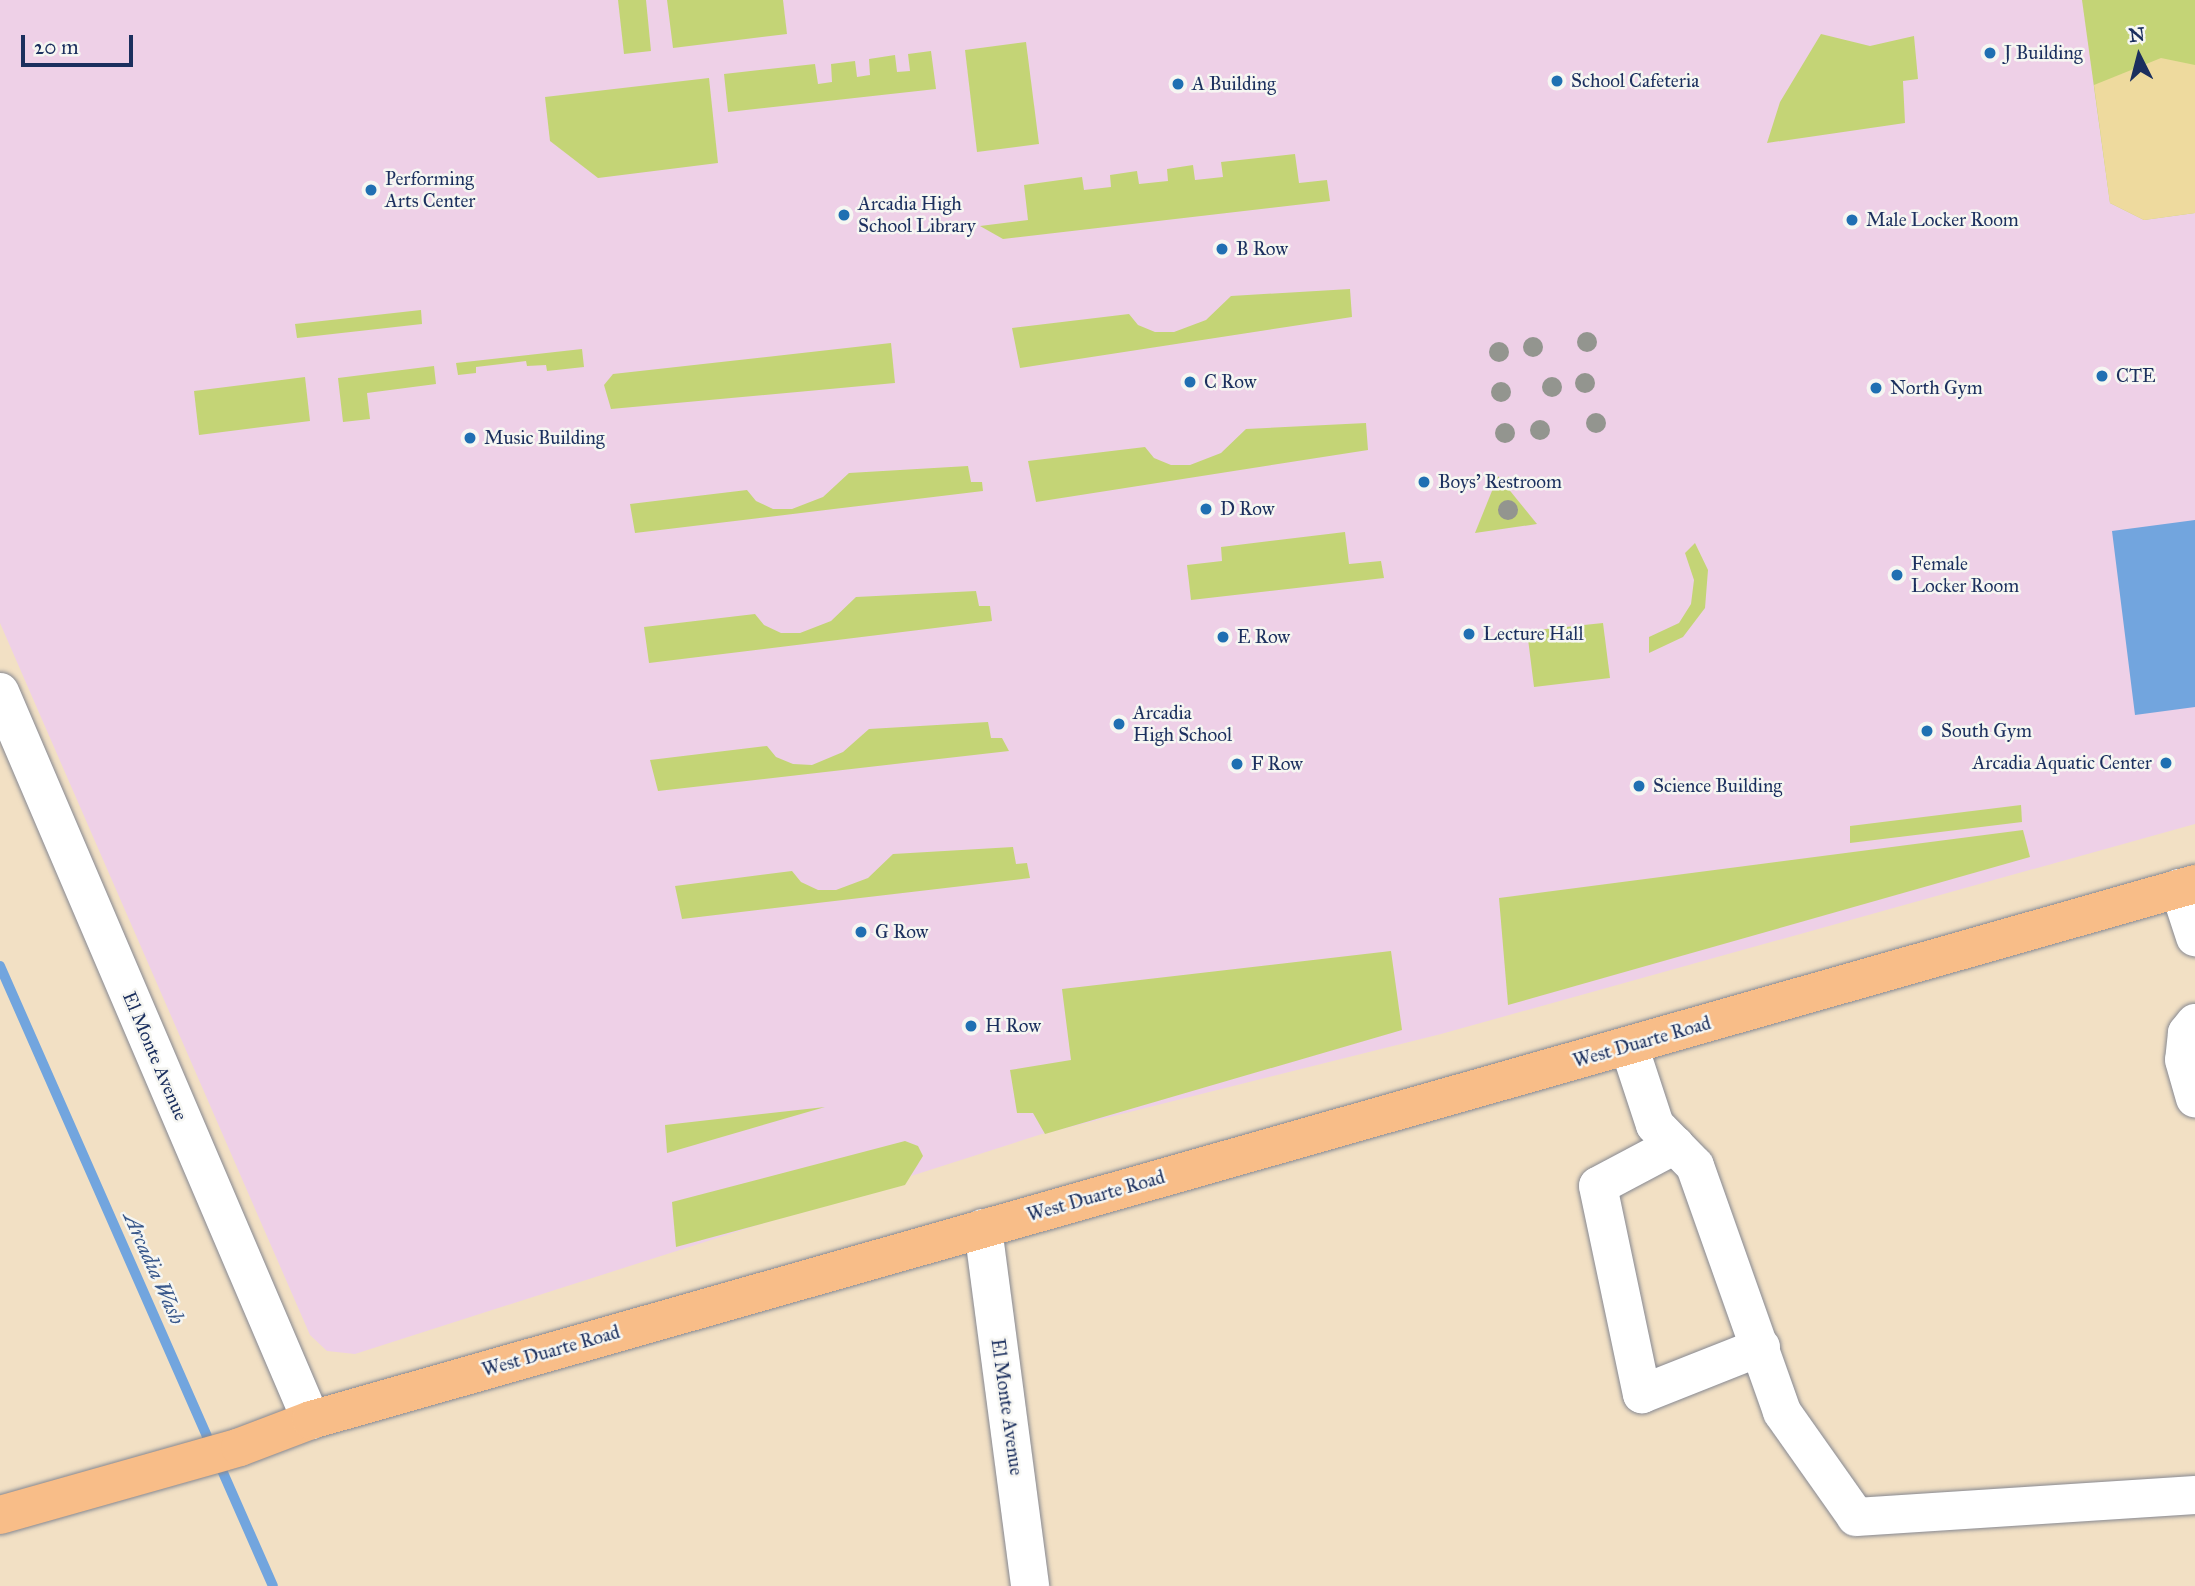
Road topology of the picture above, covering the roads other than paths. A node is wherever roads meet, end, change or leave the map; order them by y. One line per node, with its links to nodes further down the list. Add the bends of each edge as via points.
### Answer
1 (0, 692): 10 (street, El Monte Avenue)
2 (2187, 886): 3 (street); 5 (main road, West Duarte Road)
3 (2195, 937)
4 (2195, 1023): 6 (street, via 2187,1033 2184,1060)
5 (1629, 1046): 7 (street, via 1656,1125); 8 (main road, West Duarte Road)
6 (2195, 1098)
7 (1675, 1145): 9 (street, via 1695,1166); 9 (street, via 1598,1186 1642,1394)
8 (983, 1228): 10 (main road, West Duarte Road); 13 (street, El Monte Avenue)
9 (1761, 1347): 11 (street, via 1782,1412 1856,1517)
10 (311, 1420): 12 (main road, West Duarte Road, via 240,1447)
11 (2195, 1495)
12 (0, 1515)
13 (1031, 1586)

